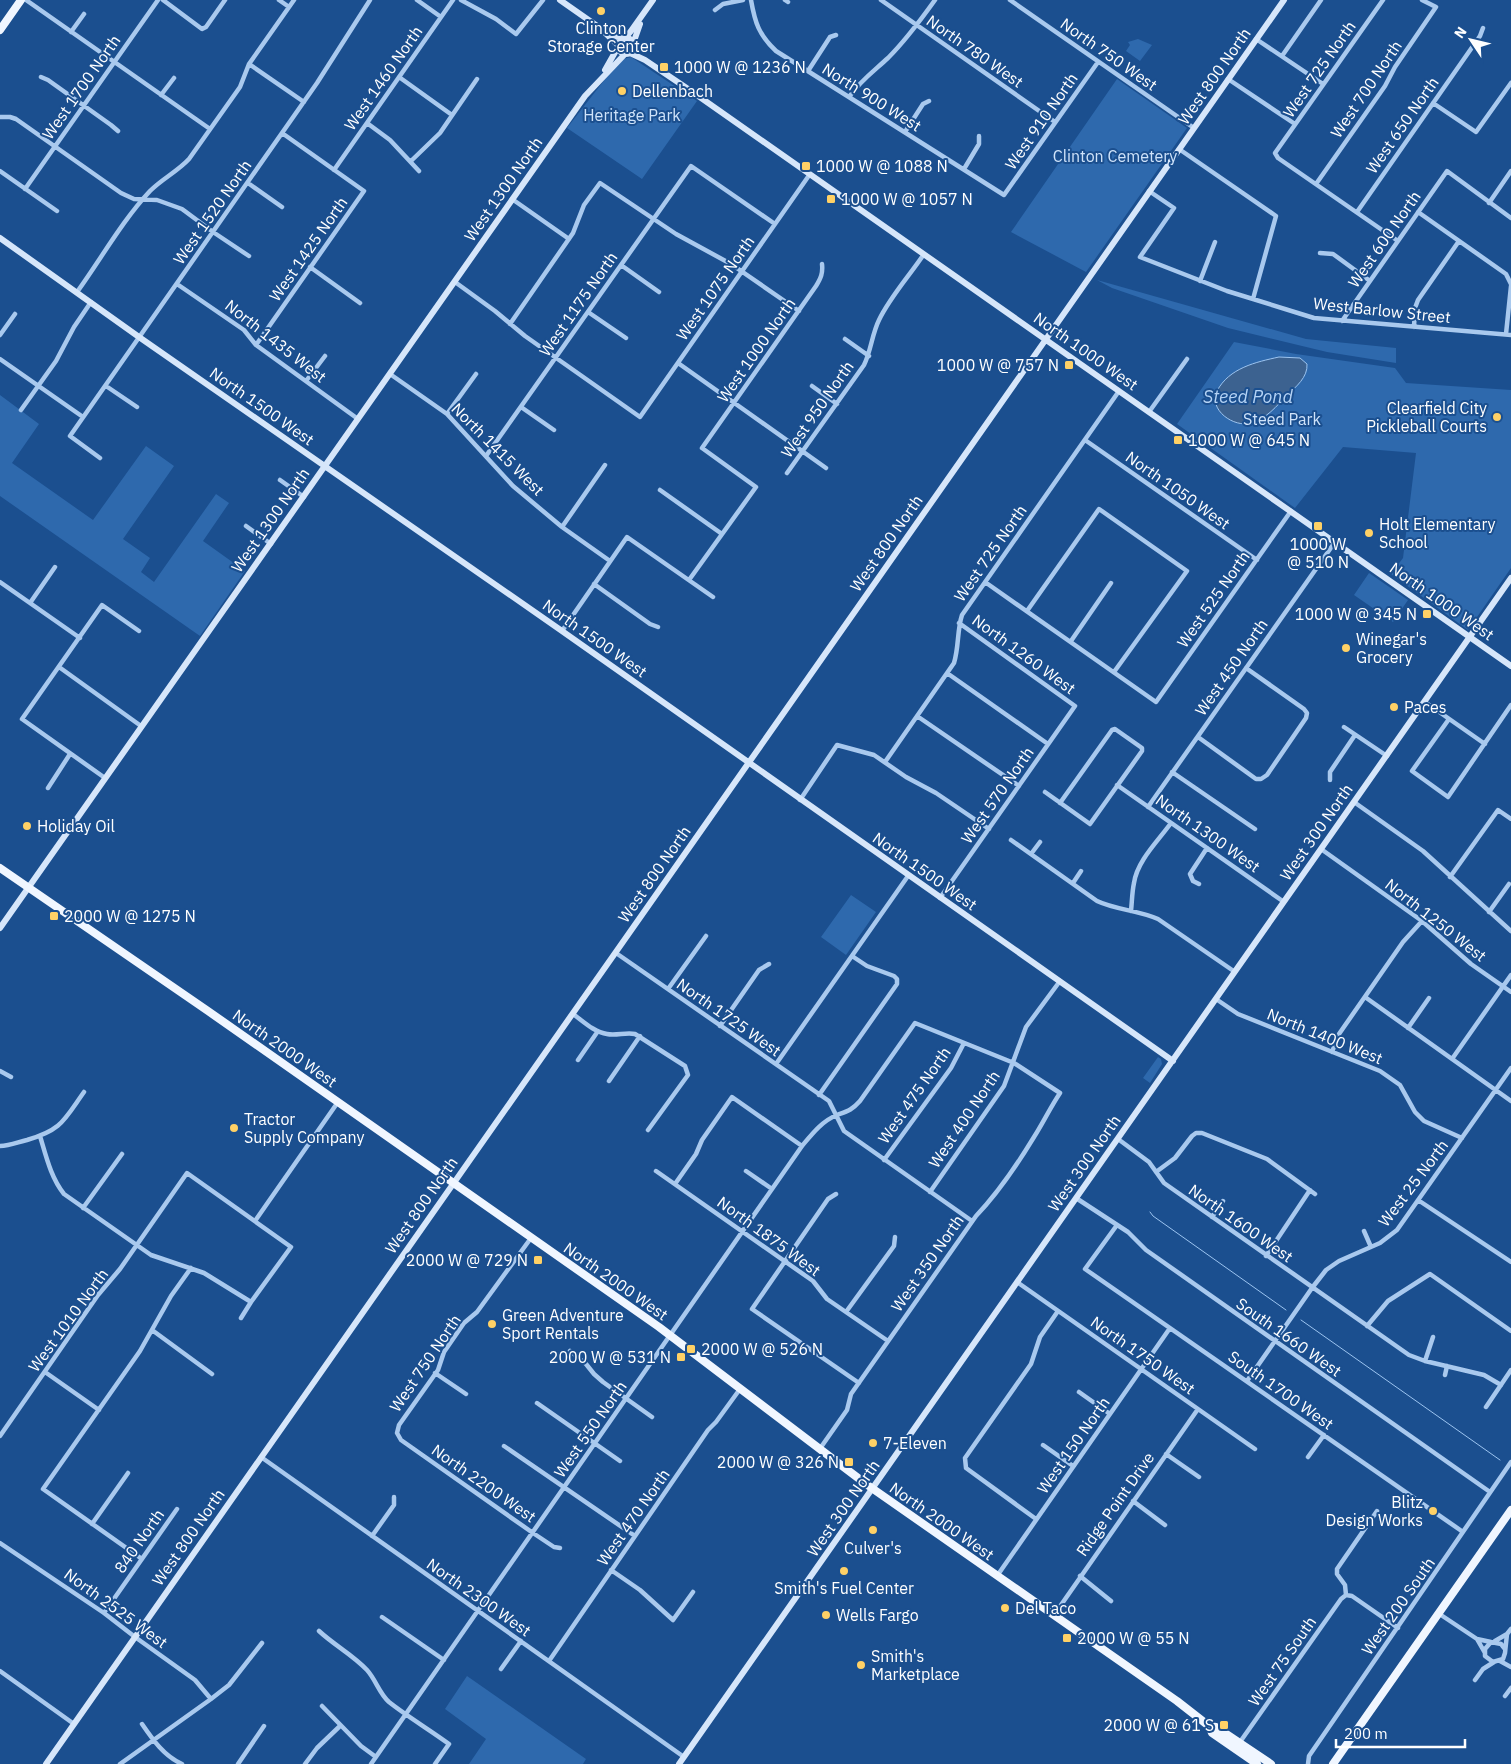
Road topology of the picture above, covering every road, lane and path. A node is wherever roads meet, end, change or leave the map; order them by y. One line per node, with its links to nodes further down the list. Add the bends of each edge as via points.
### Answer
1 (21, 0): 33 (main road)
2 (26, 0): 34 (street)
3 (158, 0): 42 (street, West 1700 North)
4 (164, 0): 5 (street, via 202,29)
5 (225, 0)
6 (280, 0): 26 (street)
7 (294, 0): 26 (street)
8 (370, 0): 57 (street, West 1520 North)
9 (417, 0): 30 (street)
10 (453, 0): 30 (street, West 1460 North)
11 (462, 0): 12 (street, via 496,18 516,34)
12 (543, 0)
13 (560, 0): 37 (street)
14 (653, 0): 29 (street)
15 (744, 0): 27 (street, via 723,4)
16 (751, 0): 45 (street, North 900 West, via 753,15 765,40)
17 (880, 0): 31 (street, North 780 West)
18 (934, 0): 31 (street)
19 (1010, 0): 25 (street, North 750 West)
20 (1024, 0): 25 (street)
21 (1284, 0): 36 (street, West 800 North)
22 (1321, 0): 40 (street)
23 (1383, 0): 53 (street, West 725 North)
24 (1422, 0): 81 (street, West 700 North, via 1436,7)
25 (1020, 6): 43 (street, North 750 West)
26 (289, 7): 44 (street)
27 (715, 10)
28 (84, 14): 34 (street)
29 (643, 16): 37 (street, West 1300 North); 38 (street, West 1300 North)
30 (441, 17): 46 (street, West 1460 North)
31 (917, 25): 55 (street); 62 (street, North 780 West)
32 (1483, 28): 58 (street, West 650 North)
33 (0, 30)
34 (71, 32): 42 (street)
35 (836, 35): 45 (street, via 830,37)
36 (1256, 39): 40 (street); 50 (street, West 800 North)
37 (621, 42): 38 (street, via 630,40); 39 (street, North 1000 West, via 620,52); 51 (street, West 1300 North)
38 (633, 45): 39 (street, West 1300 North); 41 (street, North 1000 West)
39 (627, 54): 41 (street, North 1000 West); 51 (street, West 1300 North)
40 (1282, 56): 53 (street)
41 (645, 60): 79 (street, North 1000 West)
42 (114, 62): 54 (street); 59 (street, West 1700 North)
43 (1098, 62): 62 (street, West 910 North); 65 (street, North 750 West)
44 (249, 64): 57 (street); 66 (street, via 240,87)
45 (808, 71): 55 (street, North 900 West)
46 (399, 77): 60 (street); 63 (street, West 1460 North)
47 (41, 78): 59 (street)
48 (174, 78): 54 (street)
49 (478, 79): 60 (street)
50 (1228, 79): 64 (street); 65 (street, West 800 North)
51 (599, 80): 86 (street, West 1300 North)
52 (1511, 82): 58 (street, via 1476,132)
53 (1323, 84): 64 (street, West 725 North)
54 (161, 95): 66 (street)
55 (850, 97): 68 (street, North 900 West)
56 (929, 101): 68 (street, via 922,104)
57 (304, 102): 69 (street, West 1520 North)
58 (1433, 103): 90 (street, West 650 North)
59 (84, 105): 67 (street); 71 (street, West 1700 North)
60 (452, 114): 73 (street, via 440,132)
61 (0, 117): 71 (street, via 16,119)
62 (1055, 122): 84 (street, West 910 North)
63 (367, 123): 73 (street); 74 (street, West 1460 North)
64 (1295, 124): 81 (street, West 725 North, via 1275,153)
65 (1194, 128): 72 (street, West 800 North)
66 (210, 129): 85 (street, via 185,164)
67 (118, 131)
68 (905, 132): 75 (street, North 900 West)
69 (282, 133): 74 (street); 80 (street, West 1520 North)
70 (979, 136): 75 (street, via 980,144)
71 (54, 146): 82 (street, West 1700 North); 85 (street, via 121,193)
72 (1179, 149): 83 (street, West 800 North); 115 (street, via 1276,216)
73 (411, 161): 77 (street)
74 (334, 170): 106 (street, West 1425 North, via 364,191)
75 (964, 170): 84 (street, North 900 West)
76 (0, 171): 82 (street)
77 (419, 171)
78 (1511, 171): 87 (street)
79 (810, 174): 94 (street, West 1075 North); 102 (street, North 1000 West)
80 (248, 183): 88 (street); 95 (street, West 1520 North)
81 (1316, 184): 90 (street)
82 (25, 189): 89 (street)
83 (1150, 191): 109 (street, West Barlow Street, via 1174,208 1140,257); 129 (street, West 800 North)
84 (1004, 195)
85 (143, 199): 95 (street, via 157,200 182,209); 113 (street)
86 (512, 199): 97 (street); 110 (street, West 1300 North)
87 (1489, 203): 91 (street, West 600 North, via 1447,171); 92 (street)
88 (282, 207)
89 (57, 211)
90 (1357, 212): 98 (street)
91 (1418, 212): 98 (street, West 600 North); 99 (street)
92 (1511, 218)
93 (654, 219): 94 (street, West 1175 North, via 691,166); 97 (street, via 600,183 584,205); 104 (street, West 1175 North); 107 (street)
94 (775, 224): 107 (street, West 1075 North)
95 (213, 232): 103 (street); 111 (street, West 1520 North)
96 (0, 238): 113 (street, North 1500 West)
97 (569, 240): 122 (street)
98 (1398, 241): 108 (street, West 600 North)
99 (1459, 241): 112 (street, via 1506,274); 123 (street, via 1418,300 1414,308)
100 (1215, 242): 109 (street)
101 (1320, 253): 108 (street, via 1333,254)
102 (924, 254): 129 (street, North 1000 West); 132 (street, West 950 North, via 878,321)
103 (249, 256)
104 (622, 264): 114 (street); 119 (street, West 1175 North)
105 (822, 264): 118 (street, West 1000 North, via 822,277)
106 (310, 268): 117 (street); 130 (street, West 1425 North)
107 (742, 271): 118 (street); 136 (street, West 1075 North)
108 (1370, 280): 121 (street, West 600 North)
109 (1200, 281): 115 (street, West Barlow Street)
110 (455, 282): 122 (street); 137 (street, West 1300 North)
111 (177, 284): 126 (street, West 1520 North); 130 (street, North 1435 West, via 244,330)
112 (1511, 285): 125 (street)
113 (77, 292): 116 (street, North 1500 West)
114 (659, 292)
115 (1253, 299): 121 (street, West Barlow Street, via 1314,318)
116 (92, 302): 126 (street, North 1500 West); 140 (street)
117 (360, 303)
118 (798, 311): 144 (street, West 1000 North)
119 (588, 312): 127 (street); 133 (street, West 1175 North)
120 (15, 314): 124 (street)
121 (1342, 321): 123 (street, West Barlow Street)
122 (510, 324): 133 (street)
123 (1414, 327): 125 (street, West Barlow Street)
124 (0, 335)
125 (1508, 335)
126 (139, 337): 141 (street, West 1520 North); 159 (street, North 1500 West)
127 (626, 338)
128 (845, 339): 132 (street)
129 (1045, 340): 143 (street, North 1000 West); 209 (street, West 800 North)
130 (256, 346): 139 (street, North 1435 West)
131 (325, 356): 139 (street)
132 (869, 356): 145 (street, West 950 North)
133 (555, 358): 136 (street, West 1075 North, via 640,417); 147 (street, West 1175 North)
134 (0, 359): 140 (street)
135 (1187, 359): 149 (street)
136 (678, 363): 144 (street)
137 (390, 374): 150 (street, North 1415 West); 152 (street, West 1300 North)
138 (476, 374): 150 (street)
139 (306, 381): 152 (street, North 1435 West)
140 (38, 386): 148 (street); 151 (street)
141 (106, 386): 146 (street); 151 (street, West 1520 North)
142 (812, 386): 145 (street)
143 (1119, 391): 149 (street, North 1000 West); 154 (street, West 725 North)
144 (734, 402): 155 (street); 168 (street, West 1000 North, via 702,448 756,487)
145 (837, 404): 155 (street, West 950 North)
146 (137, 407)
147 (521, 407): 153 (street); 156 (street, West 1175 North)
148 (21, 410)
149 (1149, 412): 165 (street, North 1000 West)
150 (447, 414): 156 (street, North 1415 West)
151 (83, 417): 157 (street, West 1520 North, via 70,436)
152 (358, 419): 159 (street, West 1300 North)
153 (554, 430)
154 (1085, 440): 171 (street, North 1050 West); 177 (street, West 725 North)
155 (803, 451): 160 (street); 161 (street, West 950 North)
156 (486, 456): 167 (street, North 1415 West, via 513,486)
157 (100, 458)
158 (605, 465): 167 (street)
159 (325, 467): 164 (street, West 1300 North); 186 (street, North 1500 West)
160 (826, 468)
161 (787, 473)
162 (280, 480): 164 (street)
163 (660, 490): 168 (street)
164 (304, 497): 170 (street, West 1300 North)
165 (1291, 511): 169 (street, North 1000 West); 171 (street, West 525 North)
166 (246, 526): 170 (street)
167 (562, 527): 172 (street, North 1415 West)
168 (722, 534): 175 (street)
169 (1335, 542): 187 (street, North 1000 West); 192 (street, West 450 North)
170 (271, 544): 200 (street, West 1300 North)
171 (1257, 560): 193 (street, West 525 North, via 1156,702)
172 (610, 561): 175 (street, via 627,537); 179 (street)
173 (55, 567): 181 (street)
174 (1511, 578): 187 (street, West 300 North)
175 (689, 580): 180 (street)
176 (0, 582): 181 (street)
177 (986, 582): 182 (street); 183 (street, West 725 North)
178 (1111, 583): 189 (street)
179 (594, 584): 184 (street); 186 (street)
180 (713, 597)
181 (30, 603): 188 (street)
182 (1027, 611): 189 (street); 193 (street, via 1098,509 1187,571)
183 (959, 623): 194 (street, West 725 North, via 957,653); 197 (street, North 1260 West)
184 (658, 627)
185 (139, 631): 188 (street, via 102,605)
186 (562, 631): 209 (street, North 1500 West)
187 (1470, 637): 190 (street, North 1000 West); 195 (street, West 300 North)
188 (80, 638): 191 (street)
189 (1070, 641): 193 (street)
190 (1511, 666)
191 (59, 667): 200 (street); 206 (street, via 22,720)
192 (1246, 668): 203 (street, West 450 North); 203 (street, via 1307,713 1268,775 1256,779)
193 (1114, 672)
194 (947, 673): 198 (street, West 725 North); 204 (street)
195 (1424, 702): 199 (street); 207 (street, West 300 North)
196 (1511, 705): 205 (street)
197 (1075, 706): 204 (street, West 570 North)
198 (917, 716): 208 (street, West 725 North); 214 (street)
199 (1449, 719): 205 (street); 205 (street, via 1412,770 1448,797)
200 (141, 726): 211 (street, West 1300 North)
201 (1344, 727): 202 (street)
202 (1355, 735): 207 (street); 212 (street, via 1330,772)
203 (1198, 737): 210 (street, West 450 North)
204 (1048, 744): 214 (street, West 570 North)
205 (1485, 744)
206 (70, 754): 211 (street); 215 (street)
207 (1386, 756): 218 (street, West 300 North)
208 (885, 762): 217 (street, via 874,754 837,745); 223 (street)
209 (749, 764): 217 (street, North 1500 West); 246 (street, West 800 North)
210 (1172, 772): 220 (street, West 450 North); 224 (street)
211 (105, 778): 237 (street, West 1300 North)
212 (1330, 780)
213 (1117, 785): 219 (street, via 1090,824); 219 (street, via 1142,748 1115,729); 220 (street, North 1300 West)
214 (1019, 786): 223 (street, West 570 North)
215 (48, 788)
216 (1045, 792): 219 (street)
217 (800, 800): 232 (street, North 1500 West)
218 (1354, 802): 228 (street, West 300 North); 233 (street, via 1410,841)
219 (1060, 803)
220 (1148, 807): 222 (street, North 1300 West)
221 (1511, 819): 233 (street, via 1498,810)
222 (1171, 823): 227 (street, North 1300 West); 240 (street, via 1140,865)
223 (988, 829): 238 (street, West 570 North)
224 (1255, 829)
225 (1011, 840): 229 (street)
226 (1040, 842): 229 (street)
227 (1207, 848): 235 (street, via 1190,874); 239 (street, North 1300 West)
228 (1321, 850): 239 (street, West 300 North); 242 (street, North 1250 West)
229 (1031, 854): 234 (street)
230 (0, 868): 237 (main road, North 2000 West)
231 (1081, 871): 234 (street)
232 (908, 876): 238 (street, North 1500 West); 247 (street)
233 (1450, 877): 241 (street)
234 (1072, 884): 240 (street, via 1110,907)
235 (1199, 884)
236 (1509, 884): 241 (street)
237 (29, 887): 243 (street, West 1300 North); 278 (main road, North 2000 West)
238 (940, 898): 251 (street, North 1500 West)
239 (1284, 902): 249 (street, West 300 North)
240 (1131, 911): 249 (street, via 1158,920)
241 (1489, 912): 244 (street)
242 (1422, 921): 252 (street, North 1250 West, via 1471,964); 255 (street, via 1403,942)
243 (0, 928)
244 (1511, 931)
245 (706, 936): 253 (street)
246 (616, 953): 253 (street, North 1725 West); 258 (street, West 800 North)
247 (852, 956): 269 (street); 276 (street, via 867,966 894,976 897,984)
248 (768, 964): 259 (street, via 759,970)
249 (1235, 972): 257 (street, West 300 North)
250 (1511, 975): 252 (street)
251 (1060, 981): 267 (street, North 1500 West); 268 (street, West 400 North, via 1026,1027)
252 (1503, 986): 254 (street, North 1250 West); 265 (street)
253 (668, 989): 259 (street, North 1725 West)
254 (1511, 992)
255 (1365, 997): 260 (street); 264 (street, via 1339,1034)
256 (1428, 998): 260 (street)
257 (1216, 1000): 264 (street, North 1400 West, via 1238,1014); 267 (street, West 300 North)
258 (573, 1014): 261 (street); 291 (street, West 800 North)
259 (720, 1026): 269 (street, North 1725 West)
260 (1408, 1028): 265 (street)
261 (598, 1031): 262 (street); 266 (street)
262 (640, 1036): 273 (street); 280 (street, via 688,1070 688,1075)
263 (964, 1043): 268 (street); 279 (street, via 915,1023 860,1101 845,1114); 287 (street, West 475 North, via 951,1068)
264 (1332, 1052): 282 (street, North 1400 West, via 1391,1077 1424,1121)
265 (1452, 1059): 274 (street)
266 (578, 1060)
267 (1173, 1061): 283 (street, West 300 North)
268 (1014, 1063): 295 (street, West 400 North, via 1004,1086); 304 (street, West 350 North, via 1060,1093 1035,1137)
269 (776, 1064): 276 (street, North 1725 West)
270 (1511, 1068): 274 (street, West 25 North)
271 (0, 1071): 272 (street)
272 (11, 1077)
273 (609, 1081)
274 (1496, 1090): 277 (street); 282 (street, West 25 North)
275 (84, 1092): 281 (street, via 60,1124)
276 (819, 1095): 279 (street, North 1725 West, via 829,1101)
277 (1511, 1101)
278 (338, 1102): 291 (main road, North 2000 West); 303 (street)
279 (837, 1115): 285 (street, West 550 North, via 814,1130); 287 (street, via 844,1131)
280 (648, 1130)
281 (40, 1136): 284 (street); 301 (street, via 58,1187)
282 (1462, 1138): 299 (street, West 25 North)
283 (1118, 1140): 290 (street, North 1600 West, via 1149,1162); 298 (street, West 300 North)
284 (0, 1146)
285 (802, 1146): 292 (street, via 732,1097); 293 (street, West 550 North)
286 (122, 1154): 301 (street)
287 (884, 1160): 295 (street)
288 (656, 1171): 292 (street, North 1875 West)
289 (746, 1171): 293 (street)
290 (1156, 1172): 294 (street, via 1175,1158 1192,1136 1202,1133 1267,1159); 302 (street, North 1600 West, via 1164,1183)
291 (453, 1183): 309 (main road, North 2000 West); 361 (street, West 800 North)
292 (675, 1184): 307 (street, North 1875 West)
293 (772, 1189): 307 (street, West 550 North)
294 (1310, 1190): 297 (street); 312 (street)
295 (930, 1192): 304 (street)
296 (836, 1194): 313 (street, via 828,1198)
297 (1315, 1194)
298 (1076, 1198): 305 (street, South 1660 West); 316 (street, West 300 North)
299 (1418, 1200): 311 (street, West 25 North, via 1397,1230); 314 (street)
300 (1223, 1201): 302 (street)
301 (83, 1208): 310 (street)
302 (1212, 1217): 312 (street, North 1600 West)
303 (255, 1221): 310 (street, West 1010 North, via 187,1173); 318 (street, via 292,1247)
304 (972, 1221): 328 (street, West 350 North)
305 (1117, 1225): 323 (street, South 1700 West, via 1086,1268); 329 (street, South 1660 West, via 1146,1250)
306 (1364, 1231): 311 (street)
307 (743, 1232): 313 (street, North 1875 West); 326 (street, West 550 North)
308 (895, 1236): 320 (street, via 894,1246)
309 (532, 1238): 326 (main road, North 2000 West); 336 (street, West 750 North, via 477,1312 464,1323 444,1352)
310 (136, 1246): 315 (street, via 151,1255); 335 (street, West 1010 North)
311 (1372, 1247): 317 (street, West 25 North, via 1326,1270)
312 (1266, 1256): 317 (street, North 1600 West)
313 (785, 1261): 320 (street, North 1875 West, via 813,1280 827,1299); 340 (street, via 752,1309)
314 (1511, 1262)
315 (191, 1268): 318 (street, via 214,1278); 324 (street)
316 (1017, 1282): 319 (street, North 1750 West); 369 (street, West 300 North)
317 (1312, 1288): 322 (street, North 1600 West); 329 (street, West 25 North)
318 (251, 1302): 321 (street)
319 (1058, 1311): 333 (street, North 1750 West); 376 (street, via 1040,1336 1031,1364 965,1458 966,1468)
320 (846, 1312): 328 (street, North 1875 West)
321 (241, 1318)
322 (1367, 1326): 325 (street, via 1388,1301 1430,1274); 331 (street, North 1600 West, via 1409,1355)
323 (1170, 1328): 333 (street, West 150 North); 339 (street, South 1700 West)
324 (152, 1330): 337 (street); 349 (street)
325 (1511, 1331)
326 (670, 1336): 342 (main road, North 2000 West); 345 (street, West 550 North)
327 (1433, 1337): 331 (street)
328 (888, 1342): 340 (street, West 350 North)
329 (1274, 1342): 339 (street, West 25 North); 370 (street, South 1660 West)
330 (570, 1351): 345 (street)
331 (1425, 1361): 332 (street, North 1600 West)
332 (1448, 1366): 338 (street); 341 (street, North 1600 West, via 1484,1375)
333 (1141, 1369): 348 (street, North 1750 West); 350 (street, West 150 North)
334 (1511, 1370): 341 (street)
335 (45, 1372): 349 (street); 354 (street, West 1010 North)
336 (435, 1373): 344 (street); 352 (street, West 750 North, via 399,1425)
337 (212, 1374)
338 (1445, 1375)
339 (1247, 1381): 353 (street, South 1700 West)
340 (859, 1383): 359 (street, West 350 North, via 851,1394 847,1410)
341 (1501, 1385): 347 (street)
342 (740, 1389): 359 (main road, North 2000 West); 382 (street, West 470 North)
343 (1079, 1392): 350 (street)
344 (466, 1394)
345 (627, 1399): 351 (street); 355 (street, West 550 North)
346 (537, 1402): 355 (street)
347 (1486, 1407)
348 (1198, 1409): 358 (street, North 1750 West); 360 (street, Ridge Point Drive)
349 (99, 1410): 377 (street, via 43,1490)
350 (1110, 1414): 365 (street, West 150 North)
351 (652, 1417)
352 (397, 1433): 380 (street, North 2200 West, via 401,1440)
353 (1324, 1434): 362 (street); 379 (street, South 1700 West)
354 (0, 1436)
355 (595, 1444): 363 (street); 368 (street, West 550 North)
356 (1043, 1445): 365 (street)
357 (504, 1446): 368 (street)
358 (1255, 1449)
359 (819, 1450): 369 (main road, North 2000 West)
360 (1166, 1454): 367 (street); 372 (street, Ridge Point Drive)
361 (261, 1457): 381 (street, North 2300 West); 401 (street, West 800 North)
362 (1308, 1457)
363 (620, 1462)
364 (1511, 1462): 370 (street, West 200 South)
365 (1073, 1466): 376 (street, West 150 North)
366 (128, 1473): 377 (street)
367 (1199, 1477)
368 (565, 1488): 380 (street, West 550 North); 382 (street)
369 (873, 1489): 387 (main road, North 2000 West); 430 (street, West 300 North)
370 (1490, 1492): 379 (street, West 200 South)
371 (394, 1497): 381 (street, via 394,1505)
372 (1133, 1501): 378 (street); 388 (street, Ridge Point Drive)
373 (177, 1509): 385 (street, 840 North)
374 (1511, 1510): 394 (main road)
375 (1377, 1511): 390 (street, via 1337,1569)
376 (1036, 1519): 387 (street, West 150 North)
377 (92, 1524): 385 (street)
378 (1165, 1524)
379 (1463, 1532): 397 (street, West 200 South)
380 (533, 1533): 384 (street, North 2200 West); 392 (street, West 550 North)
381 (372, 1536): 392 (street, North 2300 West)
382 (635, 1536): 386 (street, West 470 North)
383 (0, 1543): 393 (street, North 2525 West)
384 (560, 1548)
385 (142, 1559): 393 (street, 840 North)
386 (612, 1570): 389 (street, via 673,1620); 410 (street, West 470 North)
387 (997, 1576): 395 (main road, North 2000 West)
388 (1080, 1576): 391 (street); 395 (street, Ridge Point Drive)
389 (693, 1592)
390 (1346, 1595): 397 (street); 428 (street, West 75 South)
391 (1111, 1601)
392 (479, 1611): 403 (street, North 2300 West); 409 (street, West 550 North)
393 (104, 1613): 401 (street, North 2525 West)
394 (1438, 1613): 402 (street); 442 (main road)
395 (1054, 1615): 426 (main road, North 2000 West)
396 (382, 1617): 409 (street)
397 (1398, 1628): 441 (street, West 200 South, via 1309,1756)
398 (1511, 1629): 400 (street)
399 (319, 1632): 421 (street, via 362,1664 380,1692)
400 (1507, 1634): 404 (street); 406 (street)
401 (134, 1637): 419 (street, North 2525 West, via 195,1680); 422 (street, West 800 North)
402 (1477, 1639): 404 (street); 407 (street)
403 (521, 1642): 410 (street, North 2300 West); 413 (street)
404 (1493, 1642): 406 (street, via 1501,1644); 407 (street, via 1486,1646)
405 (262, 1643): 419 (street, via 229,1685)
406 (1505, 1651): 408 (street); 411 (street)
407 (1485, 1654): 411 (street, via 1490,1661); 414 (street)
408 (1511, 1658)
409 (444, 1660): 421 (street, West 550 North)
410 (549, 1661): 430 (street, North 2300 West)
411 (1497, 1662): 412 (street); 414 (street)
412 (1511, 1667)
413 (501, 1669)
414 (1483, 1669): 416 (street)
415 (0, 1671): 422 (street)
416 (1475, 1680)
417 (1511, 1688): 418 (street)
418 (1505, 1696)
419 (211, 1699): 427 (street)
420 (322, 1706): 425 (street)
421 (406, 1714): 429 (street, West 550 North); 437 (street, via 449,1744)
422 (74, 1724): 431 (street, West 800 North)
423 (142, 1724): 427 (street)
424 (264, 1726): 434 (street)
425 (340, 1726): 429 (street); 435 (street, via 316,1748)
426 (1209, 1726): 428 (main road, North 2000 West, via 1216,1726); 439 (main road, North 2000 West, via 1212,1732)
427 (153, 1740): 432 (street); 433 (street, via 173,1760)
428 (1240, 1742): 440 (main road, North 2000 West)
429 (376, 1757): 436 (street, West 550 North)
430 (684, 1757): 438 (street, West 300 North)
431 (46, 1764)
432 (120, 1764)
433 (182, 1764)
434 (238, 1764)
435 (305, 1764)
436 (370, 1764)
437 (435, 1764)
438 (679, 1764)
439 (1258, 1764)
440 (1271, 1764)
441 (1308, 1764)
442 (1333, 1764)

